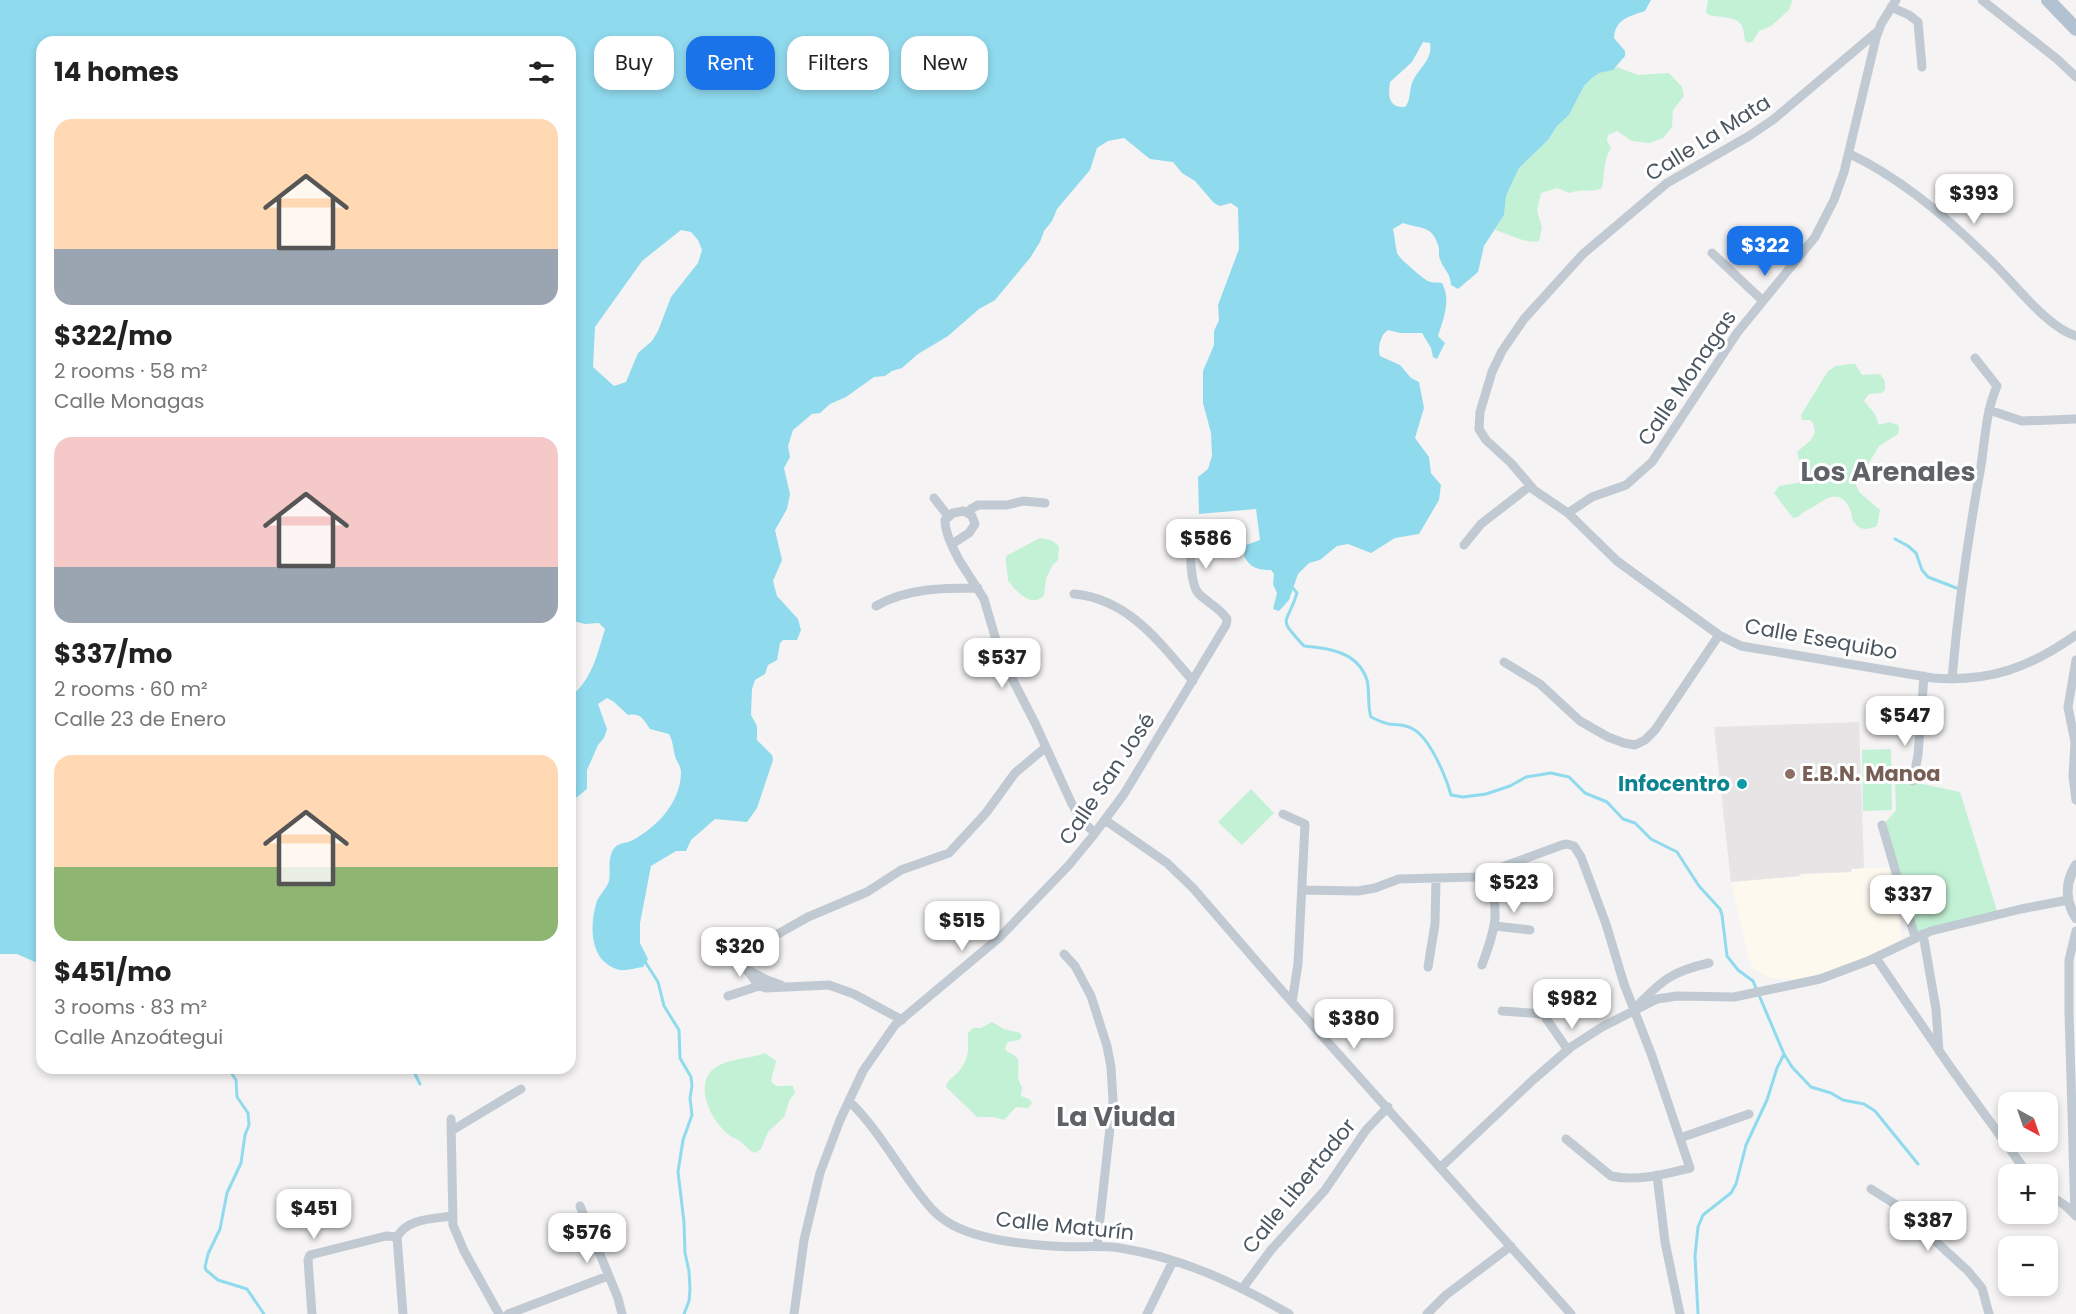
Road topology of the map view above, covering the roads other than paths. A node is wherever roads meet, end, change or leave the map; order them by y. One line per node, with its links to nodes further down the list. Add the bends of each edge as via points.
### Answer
1 (1982, 0): 7 (street)
2 (2048, 0): 4 (main road)
3 (1893, 3): 5 (street, Calle Monagas); 6 (street, via 1918,22)
4 (2076, 29)
5 (1878, 31): 8 (street, Calle Monagas); 15 (street, Calle La Mata, via 1774,119 1667,183 1583,254 1502,351 1480,412)
6 (1922, 67)
7 (2076, 77)
8 (1850, 154): 10 (street, Calle Monagas, via 1820,230); 11 (street, via 1896,180 1942,216 2049,321)
9 (1712, 253): 10 (street)
10 (1763, 301): 20 (street, Calle Monagas, via 1727,347 1652,462 1626,485 1592,496)
11 (2076, 336)
12 (1975, 358): 13 (street, via 1997,386)
13 (1989, 410): 14 (street, via 2022,421); 33 (street, via 1969,533)
14 (2076, 419)
15 (1481, 434): 16 (street, Calle Esequibo)
16 (1530, 486): 20 (street, Calle Esequibo); 24 (street, via 1481,524)
17 (934, 498): 21 (street)
18 (1045, 503): 19 (street, via 978,505)
19 (968, 513): 21 (street, via 959,510); 23 (street, via 975,520 973,529)
20 (1568, 513): 28 (street, Calle Esequibo, via 1614,558)
21 (946, 520): 23 (street)
22 (1191, 525): 34 (street, Calle San José, via 1194,586 1227,619)
23 (952, 544): 25 (street)
24 (1464, 545)
25 (978, 588): 27 (street, via 918,591 895,596); 35 (street, via 1002,657)
26 (1074, 594): 34 (street, via 1102,599 1137,621 1160,641)
27 (876, 606)
28 (1719, 635): 31 (street, via 1655,730 1635,745 1591,729 1540,684); 32 (street, Calle Esequibo, via 1741,646 1765,651)
29 (2076, 635): 33 (street, Calle Esequibo, via 2008,672)
30 (2076, 660): 37 (street, via 2068,707)
31 (1504, 662)
32 (1924, 676): 33 (street, Calle Esequibo); 36 (street)
33 (1952, 679)
34 (1193, 681): 39 (street, Calle San José)
35 (1046, 747): 41 (street, via 1077,814); 55 (street, via 1015,773 986,813 949,853 901,870 867,892 808,916)
36 (1913, 781)
37 (2076, 800)
38 (1283, 814): 45 (street, via 1305,824)
39 (1105, 820): 41 (street, Calle San José); 62 (street, via 1177,871)
40 (1882, 825): 52 (street)
41 (1095, 834): 65 (street, Calle San José, via 1000,937)
42 (2076, 865): 46 (street, via 2068,883)
43 (1489, 872): 44 (street, via 1464,878); 48 (street, via 1497,908); 63 (street, via 1562,845 1574,846 1592,885)
44 (1436, 878): 45 (street, via 1399,879 1358,891); 58 (street, via 1434,934)
45 (1303, 890): 62 (street)
46 (2068, 900): 47 (street); 52 (street)
47 (2076, 918)
48 (1495, 926): 49 (street); 57 (street)
49 (1530, 930)
50 (2076, 931): 82 (street, via 2069,960)
51 (721, 935): 55 (street)
52 (1919, 936): 54 (street); 67 (street, via 1936,1008)
53 (1064, 954): 85 (street, via 1091,996 1111,1067 1113,1100)
54 (1876, 958): 63 (street, via 1820,980 1734,997 1667,996); 67 (street)
55 (740, 960): 59 (street, via 753,973); 60 (street)
56 (1709, 963): 63 (street, via 1673,973)
57 (1482, 965)
58 (1428, 967)
59 (789, 986): 60 (street); 65 (street, via 835,986)
60 (759, 987): 61 (street)
61 (728, 996)
62 (1292, 1002): 70 (street)
63 (1634, 1010): 66 (street); 74 (street)
64 (1503, 1011): 66 (street, via 1543,1014)
65 (902, 1020): 69 (street, Calle San José, via 867,1064)
66 (1568, 1050): 77 (street)
67 (1939, 1051): 76 (street)
68 (521, 1089): 73 (street)
69 (849, 1101): 85 (street, Calle Maturín, via 924,1199 951,1224 1004,1239 1052,1246); 95 (street, Calle San José, via 812,1201)
70 (1388, 1107): 77 (street); 89 (street, Calle Libertador)
71 (1749, 1114): 74 (street)
72 (451, 1119): 73 (street)
73 (451, 1131): 83 (street)
74 (1680, 1138): 78 (street, via 1690,1168)
75 (1566, 1139): 78 (street, via 1611,1176)
76 (2021, 1164)
77 (1441, 1167): 86 (street)
78 (1657, 1175): 100 (street, via 1665,1242)
79 (1871, 1189): 101 (street, via 1895,1204 1968,1271 1982,1288)
80 (2058, 1201): 82 (street)
81 (580, 1206): 88 (street)
82 (2075, 1215)
83 (452, 1216): 84 (street, via 414,1223); 92 (street, via 455,1232)
84 (398, 1237): 90 (street, via 386,1236 310,1255); 91 (street)
85 (1097, 1246): 87 (street, Calle Maturín, via 1145,1252)
86 (1511, 1246): 98 (street); 99 (street)
87 (1173, 1261): 89 (street, Calle Maturín, via 1210,1272); 96 (street)
88 (608, 1276): 93 (street); 94 (street)
89 (1242, 1289): 97 (street, Calle Maturín)
90 (312, 1314)
91 (403, 1314)
92 (498, 1314)
93 (508, 1314)
94 (622, 1314)
95 (794, 1314)
96 (1147, 1314)
97 (1289, 1314)
98 (1427, 1314)
99 (1571, 1314)
100 (1680, 1314)
101 (1989, 1314)

